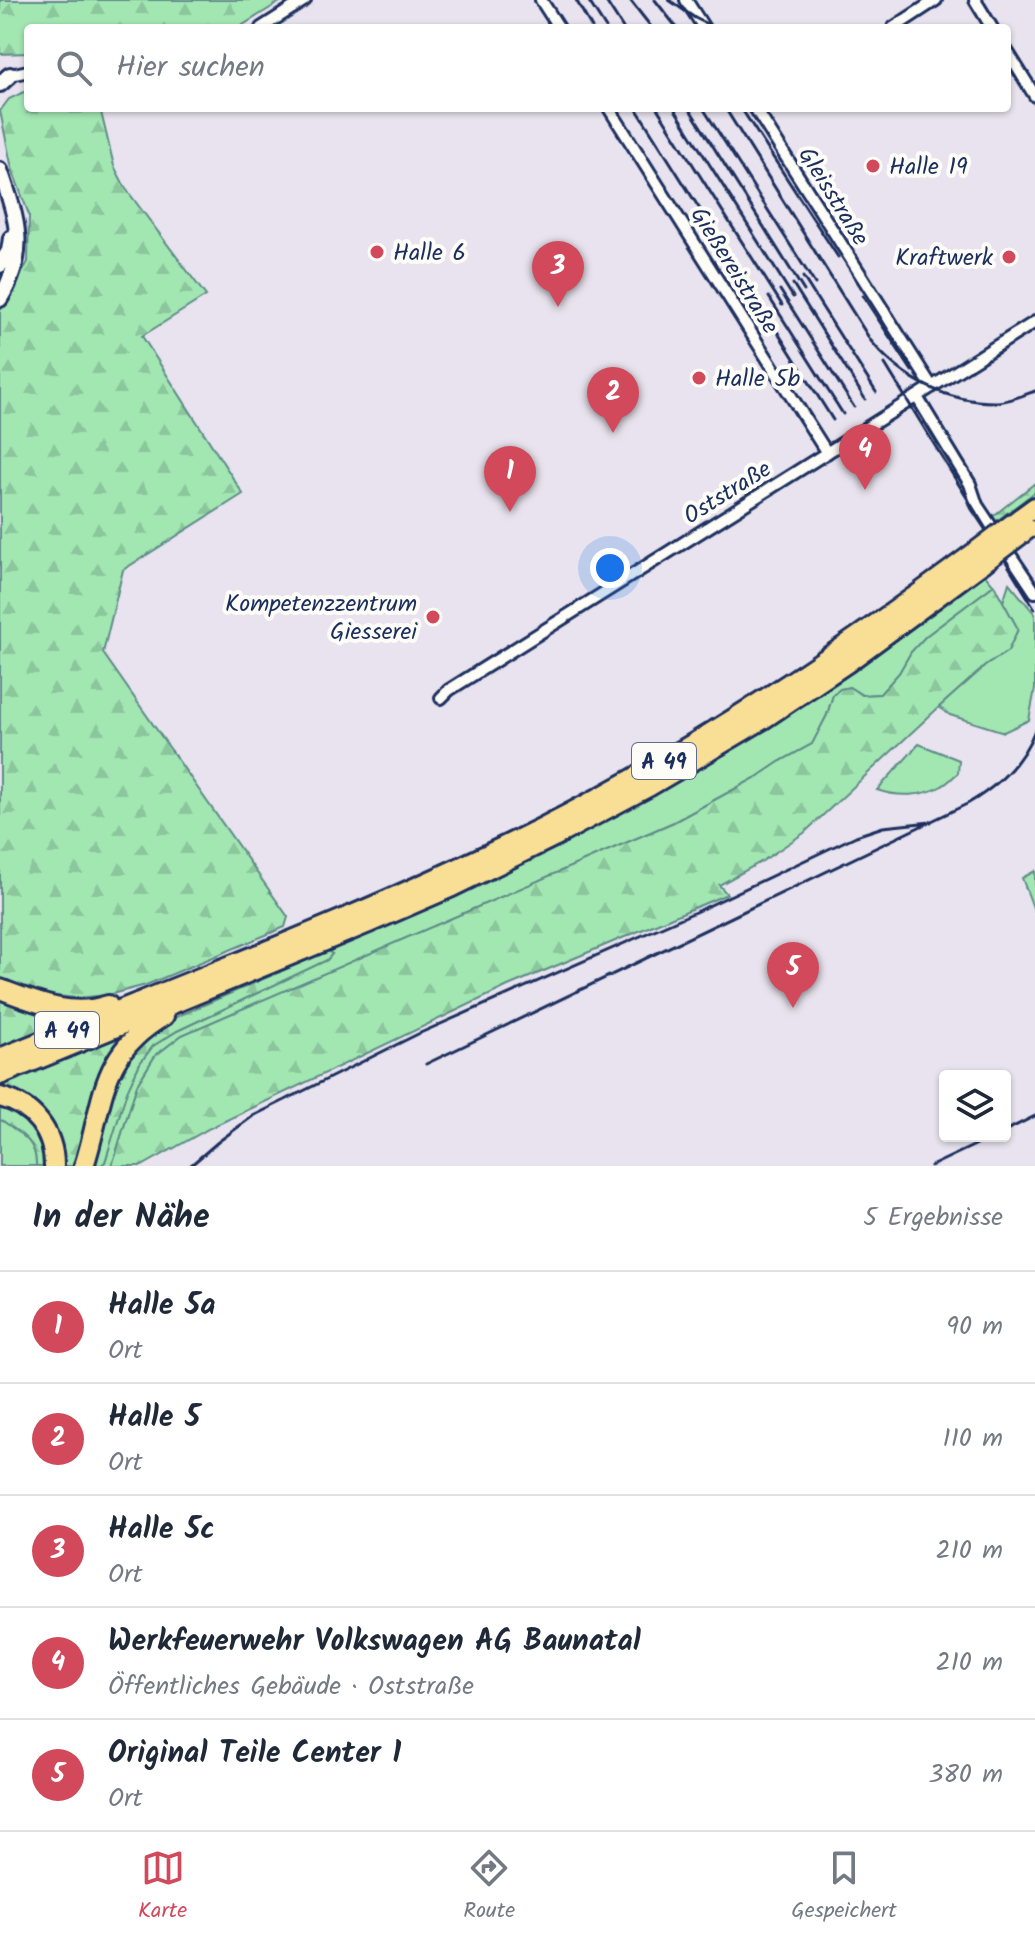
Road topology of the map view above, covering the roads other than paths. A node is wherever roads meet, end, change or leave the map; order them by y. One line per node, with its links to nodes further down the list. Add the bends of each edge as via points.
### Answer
1 (305, 0): 6 (street)
2 (541, 0): 7 (street)
3 (686, 0): 8 (street)
4 (936, 0): 9 (street)
5 (975, 0): 10 (street)
6 (267, 24)
7 (556, 24)
8 (701, 24)
9 (899, 24)
10 (990, 24)
11 (1011, 57): 14 (street)
12 (24, 72): 13 (street)
13 (3, 79)
14 (1035, 96)
15 (612, 112): 24 (street, Gießereistraße)
16 (761, 112): 22 (street, Gleisstraße)
17 (0, 170): 20 (main road, via 14,212 18,255)
18 (0, 187): 19 (main road, via 11,233)
19 (0, 265)
20 (0, 299)
21 (1035, 322): 22 (street, Oststraße)
22 (932, 387): 23 (street, Oststraße)
23 (917, 397): 24 (street, Oststraße); 27 (street, via 970,484 977,505)
24 (827, 453): 28 (street, Oststraße)
25 (1030, 520): 26 (highway, A 49, bridge)
26 (979, 558): 29 (highway, A 49, via 847,663 650,786 452,887); 31 (highway, A 49, via 753,708 542,828 368,908)
27 (1035, 592)
28 (441, 698)
29 (215, 986): 33 (highway, A 49); 36 (highway, via 153,1023 124,1050 105,1082)
30 (0, 989): 31 (highway, via 63,1009)
31 (135, 1004): 32 (highway, A 49)
32 (0, 1058)
33 (0, 1075)
34 (0, 1097): 35 (highway, via 38,1120 51,1143)
35 (54, 1166)
36 (84, 1166)

